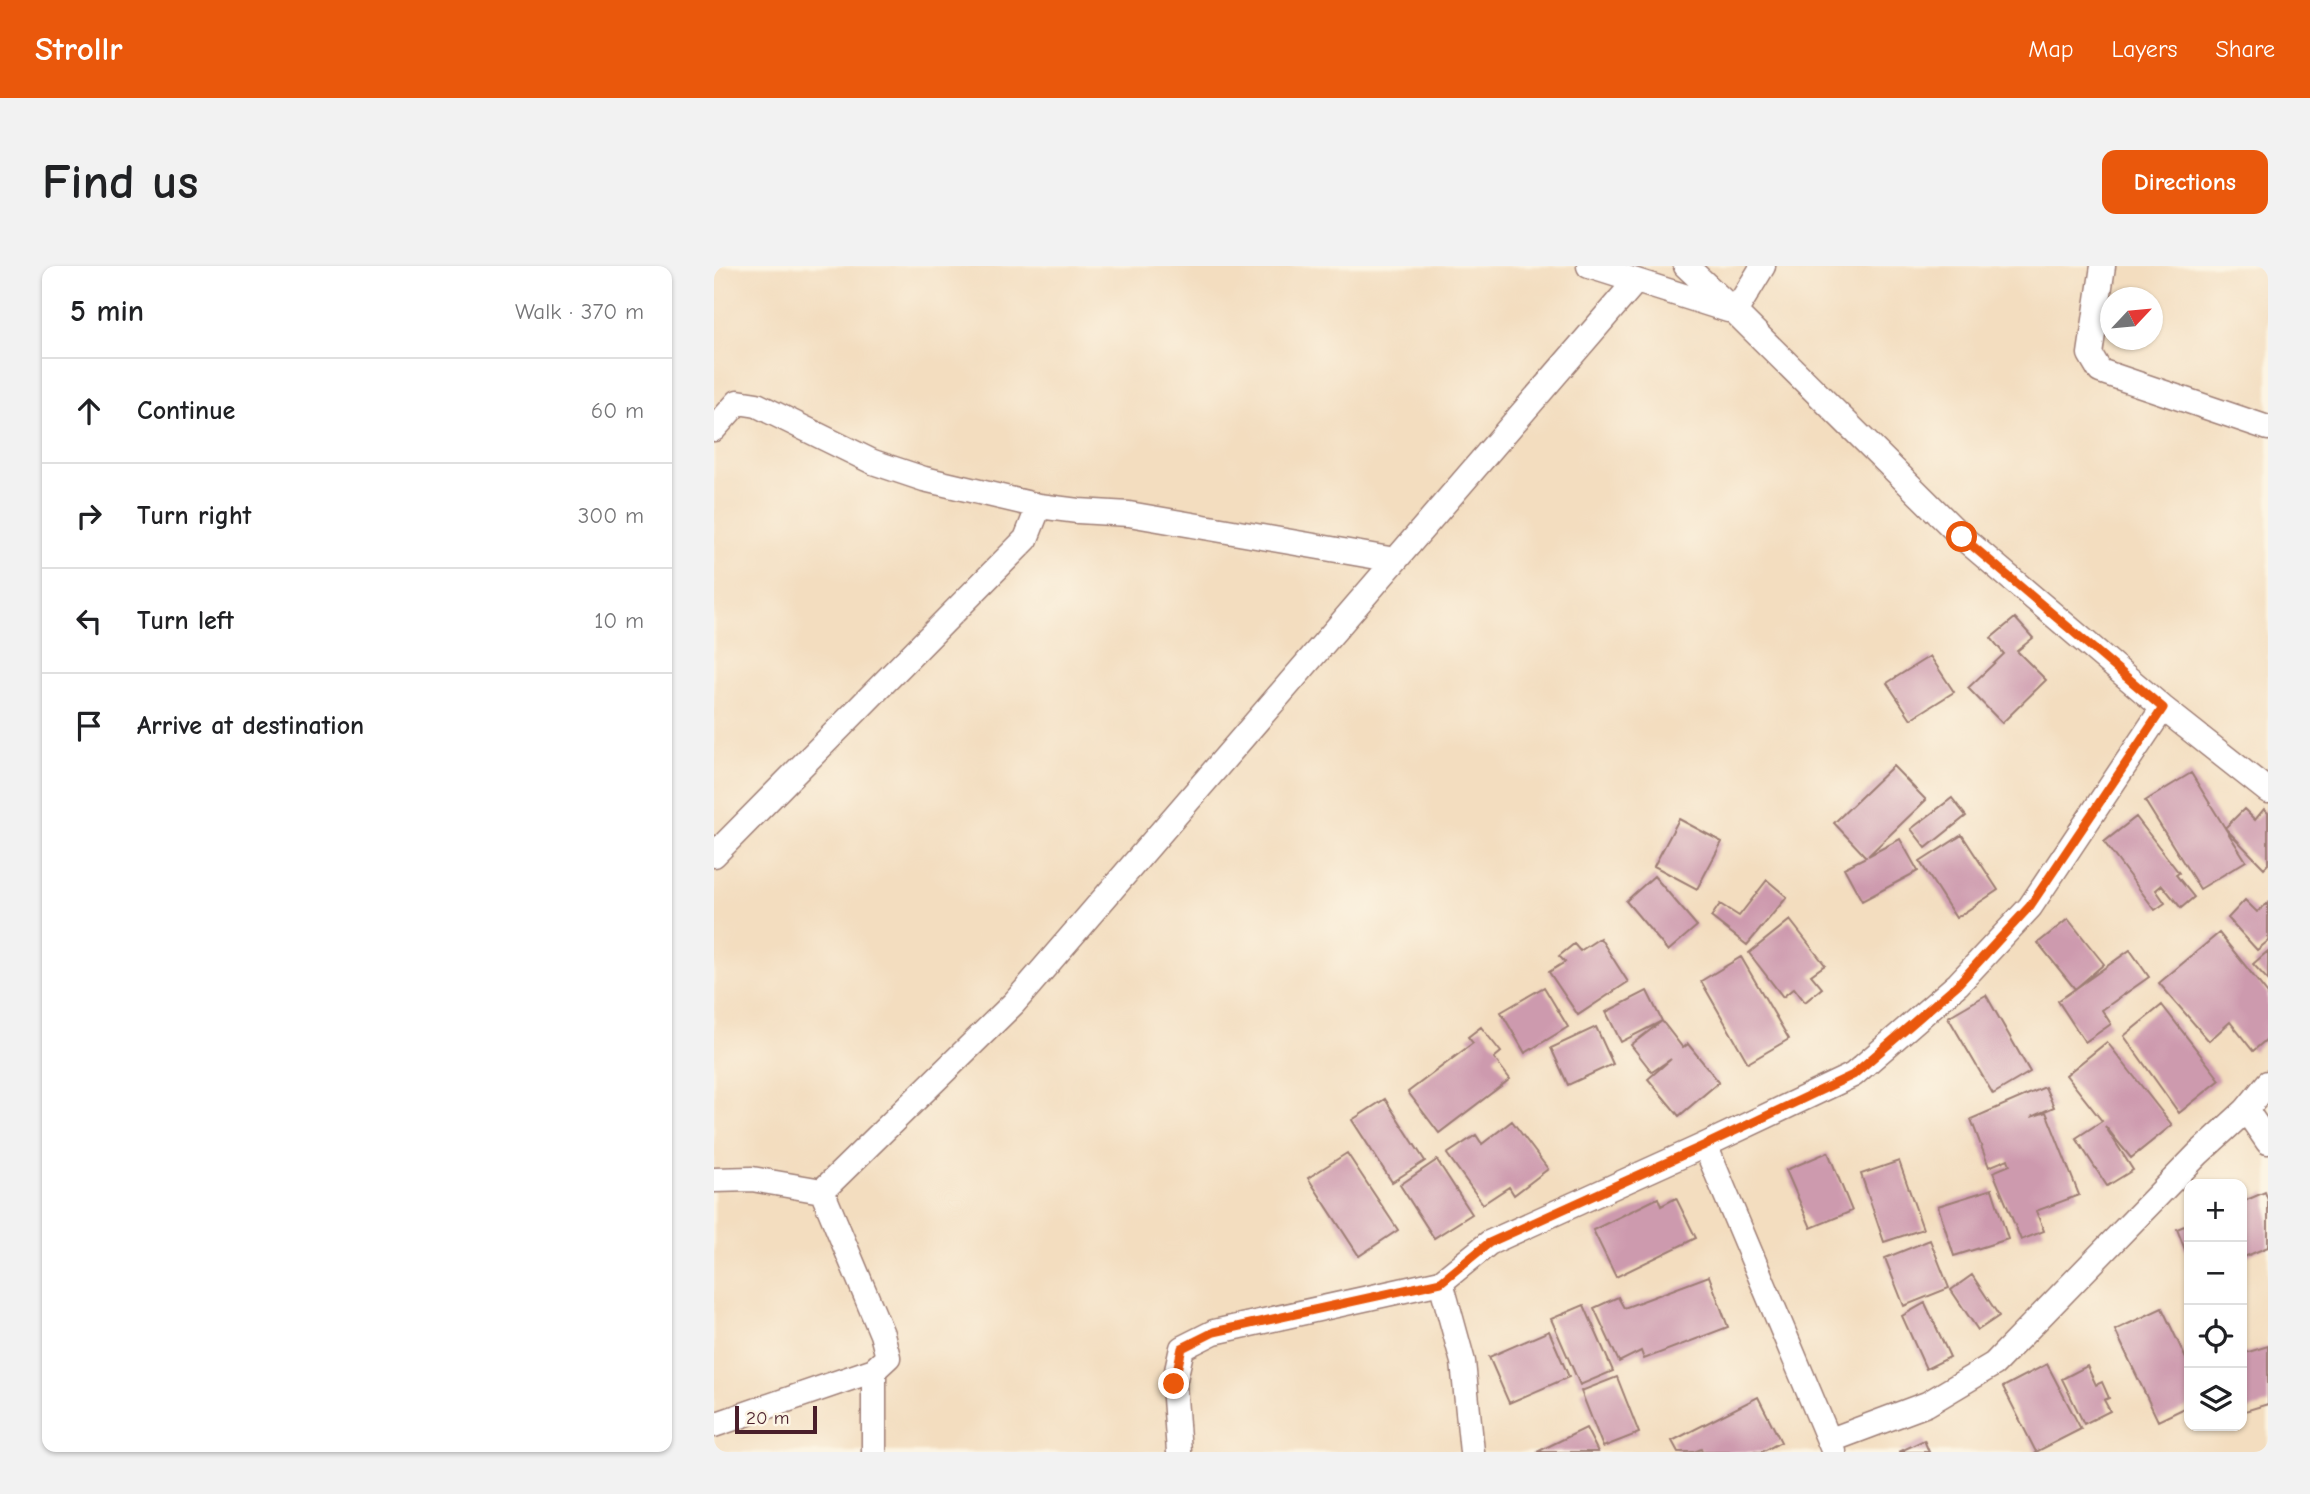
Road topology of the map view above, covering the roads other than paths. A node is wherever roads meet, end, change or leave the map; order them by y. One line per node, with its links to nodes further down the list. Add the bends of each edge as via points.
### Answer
1 (1589, 266): 5 (street)
2 (1686, 266): 6 (street)
3 (1763, 266): 6 (street)
4 (2103, 266): 7 (street, via 2090,354 2100,371)
5 (1636, 281): 6 (street); 10 (street)
6 (1735, 312): 11 (street, via 1962,537)
7 (2268, 428)
8 (714, 429): 9 (street, via 738,402 757,405 873,462)
9 (1039, 506): 10 (street, via 1129,514); 13 (street, via 1026,539)
10 (1395, 560): 19 (street, via 1014,1003)
11 (2163, 708): 12 (street); 17 (street, via 2030,906 1958,984 1853,1075)
12 (2268, 791)
13 (714, 855)
14 (2268, 1083): 15 (street)
15 (2246, 1110): 16 (street); 23 (street, via 1994,1364 1927,1404)
16 (2268, 1142)
17 (1705, 1145): 20 (street, via 1489,1243); 23 (street)
18 (714, 1180): 19 (street, via 752,1179)
19 (822, 1191): 21 (street, via 883,1334 888,1357)
20 (1441, 1282): 25 (street, via 1214,1332 1182,1348 1174,1384); 26 (street, via 1463,1362)
21 (874, 1370): 22 (street); 24 (street)
22 (714, 1424)
23 (1832, 1446)
24 (874, 1452)
25 (1178, 1452)
26 (1472, 1452)

